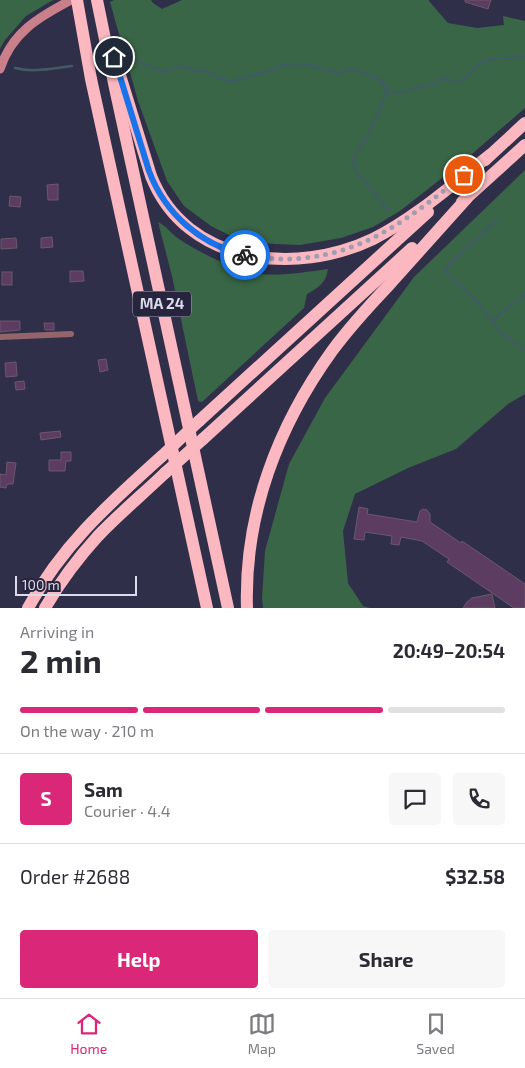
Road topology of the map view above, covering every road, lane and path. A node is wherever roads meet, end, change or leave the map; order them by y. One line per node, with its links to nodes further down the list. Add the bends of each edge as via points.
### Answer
1 (71, 0): 4 (street, via 20,34 10,46)
2 (77, 0): 13 (highway, MA 24, via 93,88)
3 (97, 0): 7 (highway, via 157,190 187,226 226,249 248,256 278,259 316,256 352,248 401,223); 14 (highway, MA 24)
4 (0, 69)
5 (525, 123): 7 (highway)
6 (525, 145): 8 (highway)
7 (490, 155): 11 (highway, bridge, via 104,509 54,566)
8 (467, 198): 12 (highway, bridge, via 110,525 89,546); 15 (highway, via 351,327 300,400 264,482 249,554)
9 (71, 334): 10 (street)
10 (0, 337)
11 (28, 608)
12 (45, 608)
13 (207, 608)
14 (228, 608)
15 (246, 608)

